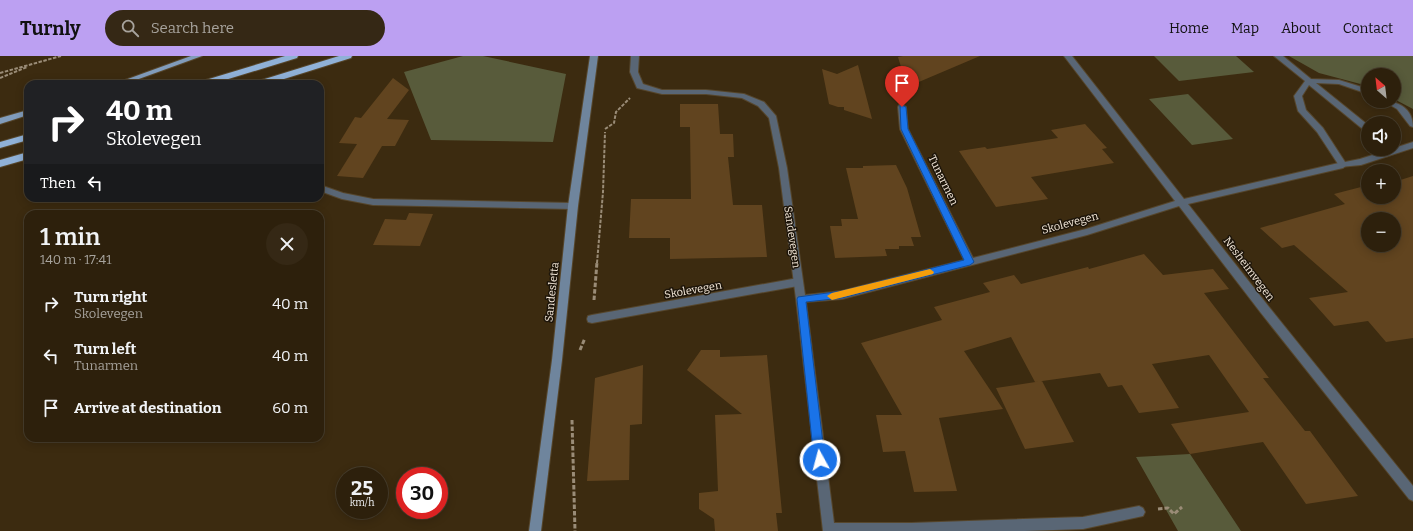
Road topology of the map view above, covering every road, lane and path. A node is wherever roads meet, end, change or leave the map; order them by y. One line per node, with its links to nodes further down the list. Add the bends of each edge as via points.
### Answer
1 (62, 56): 9 (path)
2 (198, 56): 12 (main road)
3 (294, 56): 13 (highway)
4 (348, 56): 14 (highway)
5 (594, 56): 36 (street, Sandesletta)
6 (636, 56): 16 (street, via 634,72)
7 (1068, 56): 35 (street, Nesheimvegen)
8 (1278, 56): 15 (street)
9 (37, 63): 10 (path); 11 (path)
10 (0, 73)
11 (0, 78)
12 (129, 80)
13 (215, 80)
14 (271, 80)
15 (1308, 82): 17 (street, via 1322,79); 23 (street); 33 (street, via 1298,96 1302,111 1320,130)
16 (640, 86): 25 (path, via 616,112 614,123); 38 (street, Sandevegen, via 662,92 706,92 744,96 761,104 773,118 783,168)
17 (1361, 88)
18 (902, 107): 37 (street, Tunarmen, via 904,129)
19 (1401, 108): 24 (street)
20 (24, 113): 21 (main road)
21 (0, 121)
22 (606, 122): 25 (path)
23 (1361, 124)
24 (1413, 124)
25 (605, 129): 40 (path, via 603,192)
26 (24, 138): 27 (highway)
27 (0, 145)
28 (1413, 145): 29 (street, Skolevegen)
29 (1401, 148)
30 (24, 156): 32 (highway)
31 (1374, 156): 33 (street, Skolevegen)
32 (0, 164)
33 (1343, 165): 35 (street, Skolevegen)
34 (324, 189): 36 (street, via 373,202)
35 (1182, 202): 37 (street, Skolevegen, via 1087,232); 43 (street, Nesheimvegen)
36 (572, 206): 47 (street, Sandesletta, via 557,360)
37 (970, 262): 39 (street, Skolevegen, via 842,295)
38 (798, 282): 39 (street, Sandevegen); 40 (street, Skolevegen)
39 (801, 299): 46 (street, Sandevegen)
40 (592, 320): 41 (path)
41 (580, 351)
42 (572, 413): 48 (path)
43 (1413, 495)
44 (1182, 507): 45 (path, via 1174,514 1168,508)
45 (1139, 512): 46 (street, Sandevegen, via 1083,522)
46 (828, 530)
47 (535, 531)
48 (575, 531)

